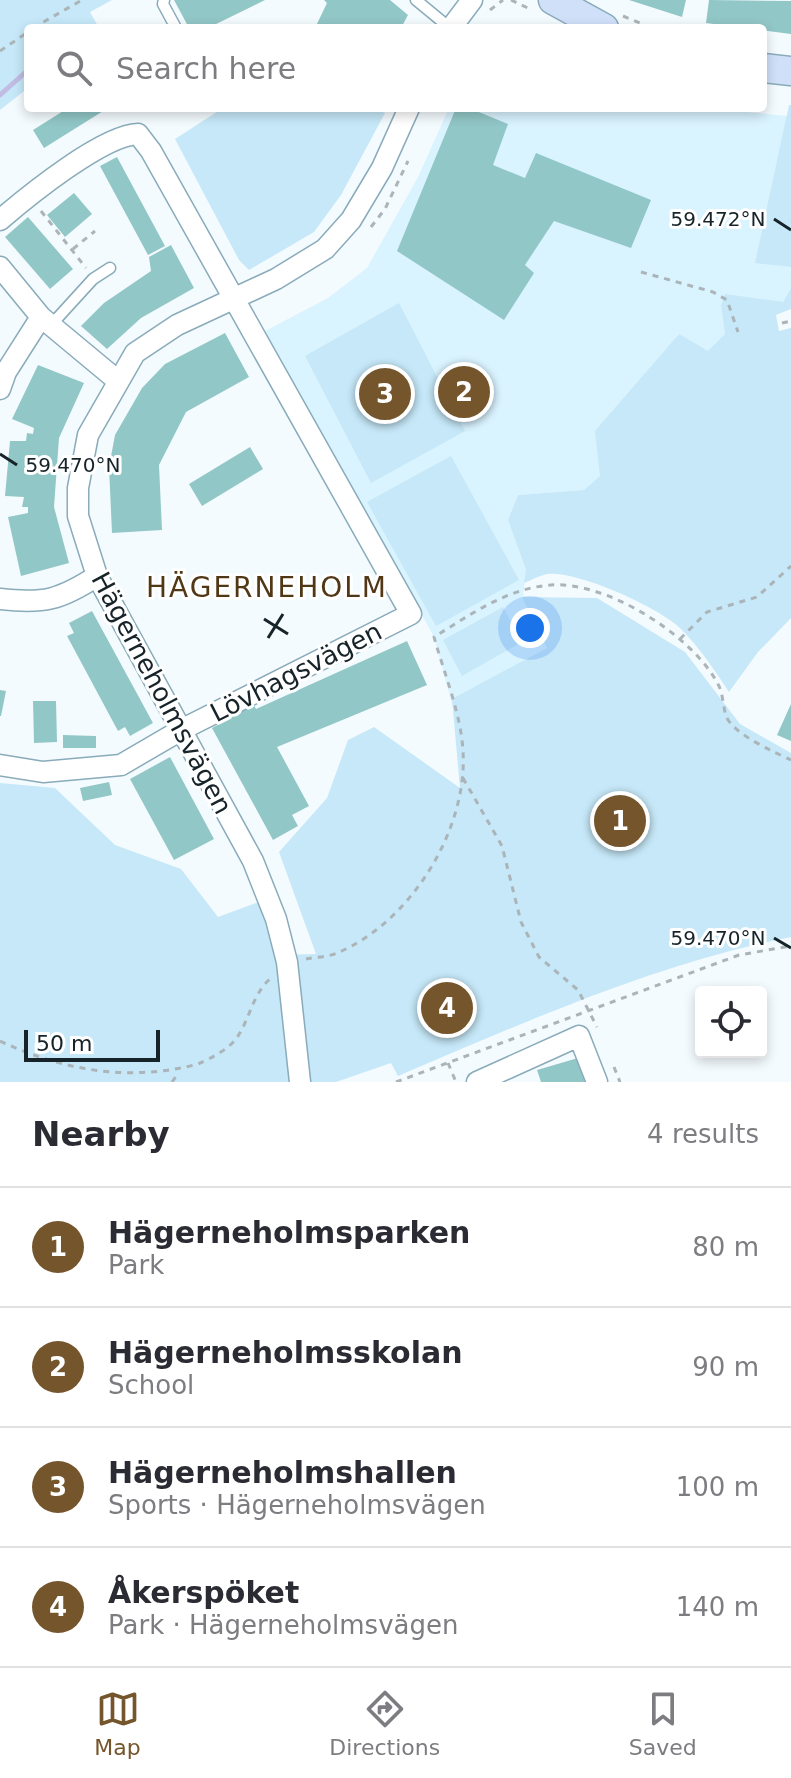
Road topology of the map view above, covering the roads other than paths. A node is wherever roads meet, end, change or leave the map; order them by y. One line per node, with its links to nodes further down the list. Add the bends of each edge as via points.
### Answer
1 (164, 0): 5 (lane)
2 (416, 0): 6 (lane)
3 (472, 0): 7 (street)
4 (553, 0): 8 (street)
5 (174, 24)
6 (445, 24)
7 (453, 24)
8 (597, 24)
9 (767, 68): 10 (street)
10 (791, 71)
11 (403, 112): 15 (street, Hägerneholmsvägen, via 382,168 351,220 325,249)
12 (0, 220): 15 (street, via 125,134 138,134)
13 (0, 267): 16 (street)
14 (110, 268): 16 (lane)
15 (233, 299): 17 (street, Hägerneholmsvägen, via 177,325 135,353); 21 (street, Lövhagsvägen, via 411,614)
16 (46, 320): 17 (street); 18 (street, via 6,372)
17 (118, 381): 19 (street, Hägerneholmsvägen, via 88,435 78,488 78,516)
18 (0, 389)
19 (97, 576): 20 (street, via 62,598); 21 (street, Hägerneholmsvägen)
20 (0, 599)
21 (181, 730): 22 (street, Lövhagsvägen, via 121,765 43,772); 23 (street, Hägerneholmsvägen, via 253,861 297,964)
22 (0, 765)
23 (300, 1082)
24 (477, 1082): 25 (street, via 579,1036)
25 (597, 1082)

